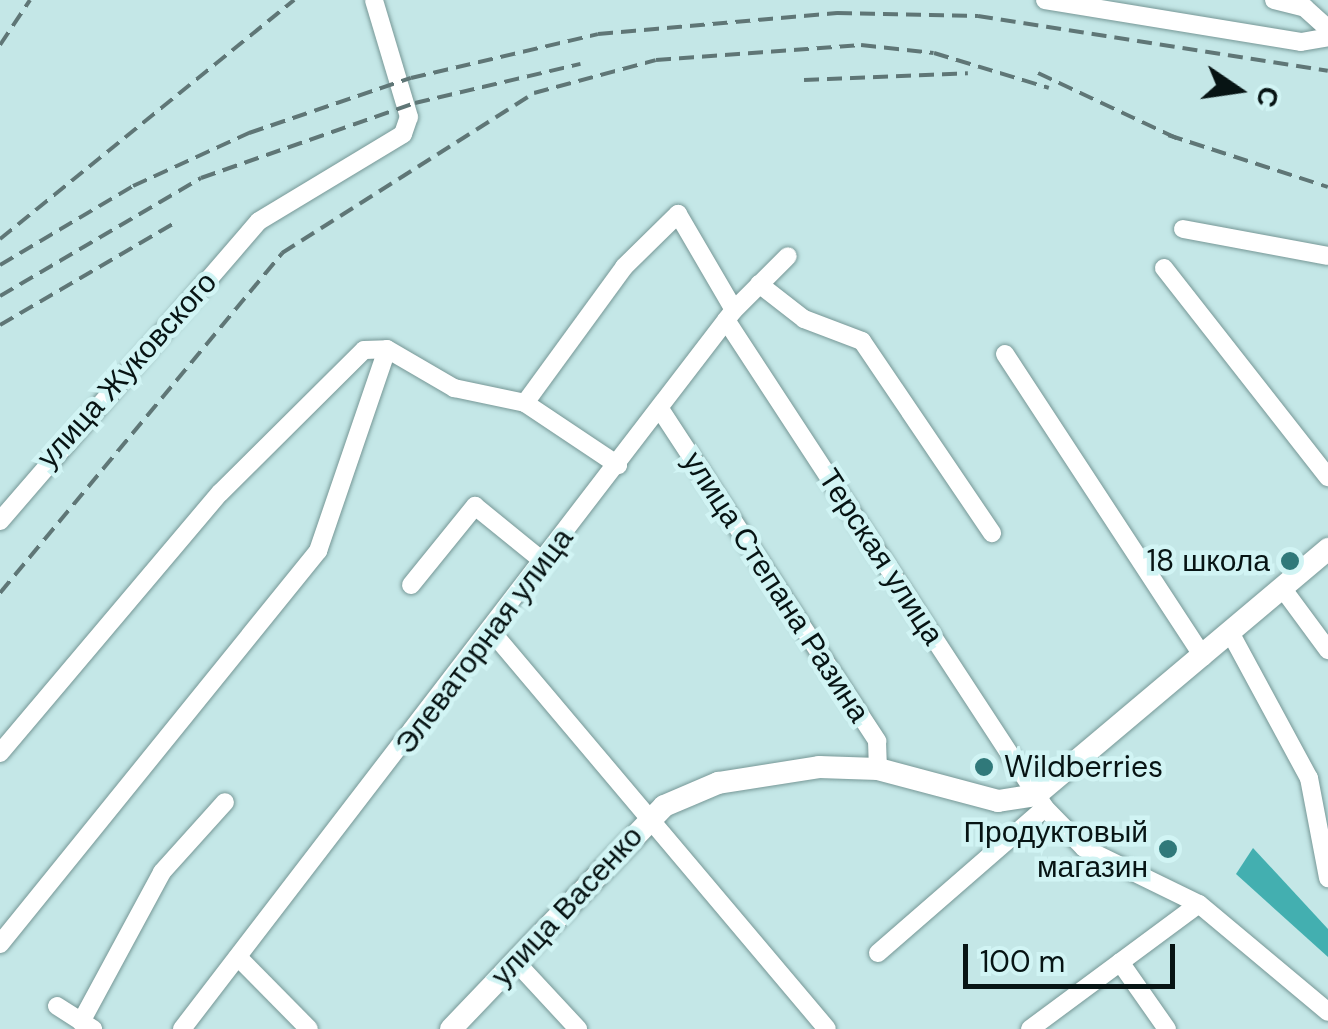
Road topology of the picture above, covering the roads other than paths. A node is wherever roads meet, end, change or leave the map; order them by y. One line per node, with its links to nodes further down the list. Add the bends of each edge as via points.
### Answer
1 (1045, 0): 5 (street, via 1301,42)
2 (1274, 0): 4 (street, via 1305,8)
3 (372, 1): 18 (street, улица Жуковского, via 409,117 403,134 259,222)
4 (1328, 29)
5 (1328, 37)
6 (1183, 229): 8 (street)
7 (788, 256): 10 (street, Элеваторная улица)
8 (1328, 256)
9 (1164, 268): 17 (street)
10 (758, 284): 11 (street, Элеваторная улица); 19 (street, via 804,319 862,340)
11 (730, 315): 14 (street, Терская улица, via 678,214 624,267); 15 (street, Элеваторная улица); 30 (street, Терская улица)
12 (387, 349): 14 (street, via 454,388); 28 (street, via 343,362); 35 (street, via 318,551)
13 (1004, 354): 27 (street)
14 (526, 403): 16 (street)
15 (660, 410): 16 (street, Элеваторная улица); 29 (street, улица Степана Разина, via 878,741)
16 (618, 465): 21 (street, Элеваторная улица)
17 (1328, 477)
18 (0, 521)
19 (992, 532)
20 (1328, 549): 23 (main road)
21 (544, 562): 22 (street, via 475,506); 24 (street, Элеваторная улица)
22 (411, 585)
23 (1283, 588): 25 (main road); 26 (street)
24 (492, 632): 32 (street); 37 (street, Элеваторная улица)
25 (1231, 634): 27 (main road); 33 (street, via 1310,778)
26 (1328, 650)
27 (1203, 657): 30 (main road)
28 (0, 753)
29 (878, 769): 30 (main road, улица Васенко, via 998,801); 32 (main road, улица Васенко, via 718,782)
30 (1041, 801): 34 (street, via 1084,848); 36 (street)
31 (224, 802): 43 (street, via 162,872)
32 (651, 818): 38 (main road, улица Васенко); 48 (street)
33 (1328, 878)
34 (1198, 904): 39 (street); 41 (street)
35 (0, 944)
36 (878, 953)
37 (238, 956): 44 (street, Элеваторная улица); 45 (street)
38 (515, 961): 46 (main road, улица Васенко); 47 (street)
39 (1120, 962): 49 (street); 50 (street)
40 (57, 1006): 43 (street)
41 (1328, 1012)
42 (1328, 1023): 51 (street)
43 (87, 1025)
44 (182, 1029)
45 (310, 1029)
46 (451, 1029)
47 (578, 1029)
48 (828, 1029)
49 (1030, 1029)
50 (1167, 1029)
51 (1321, 1029)

